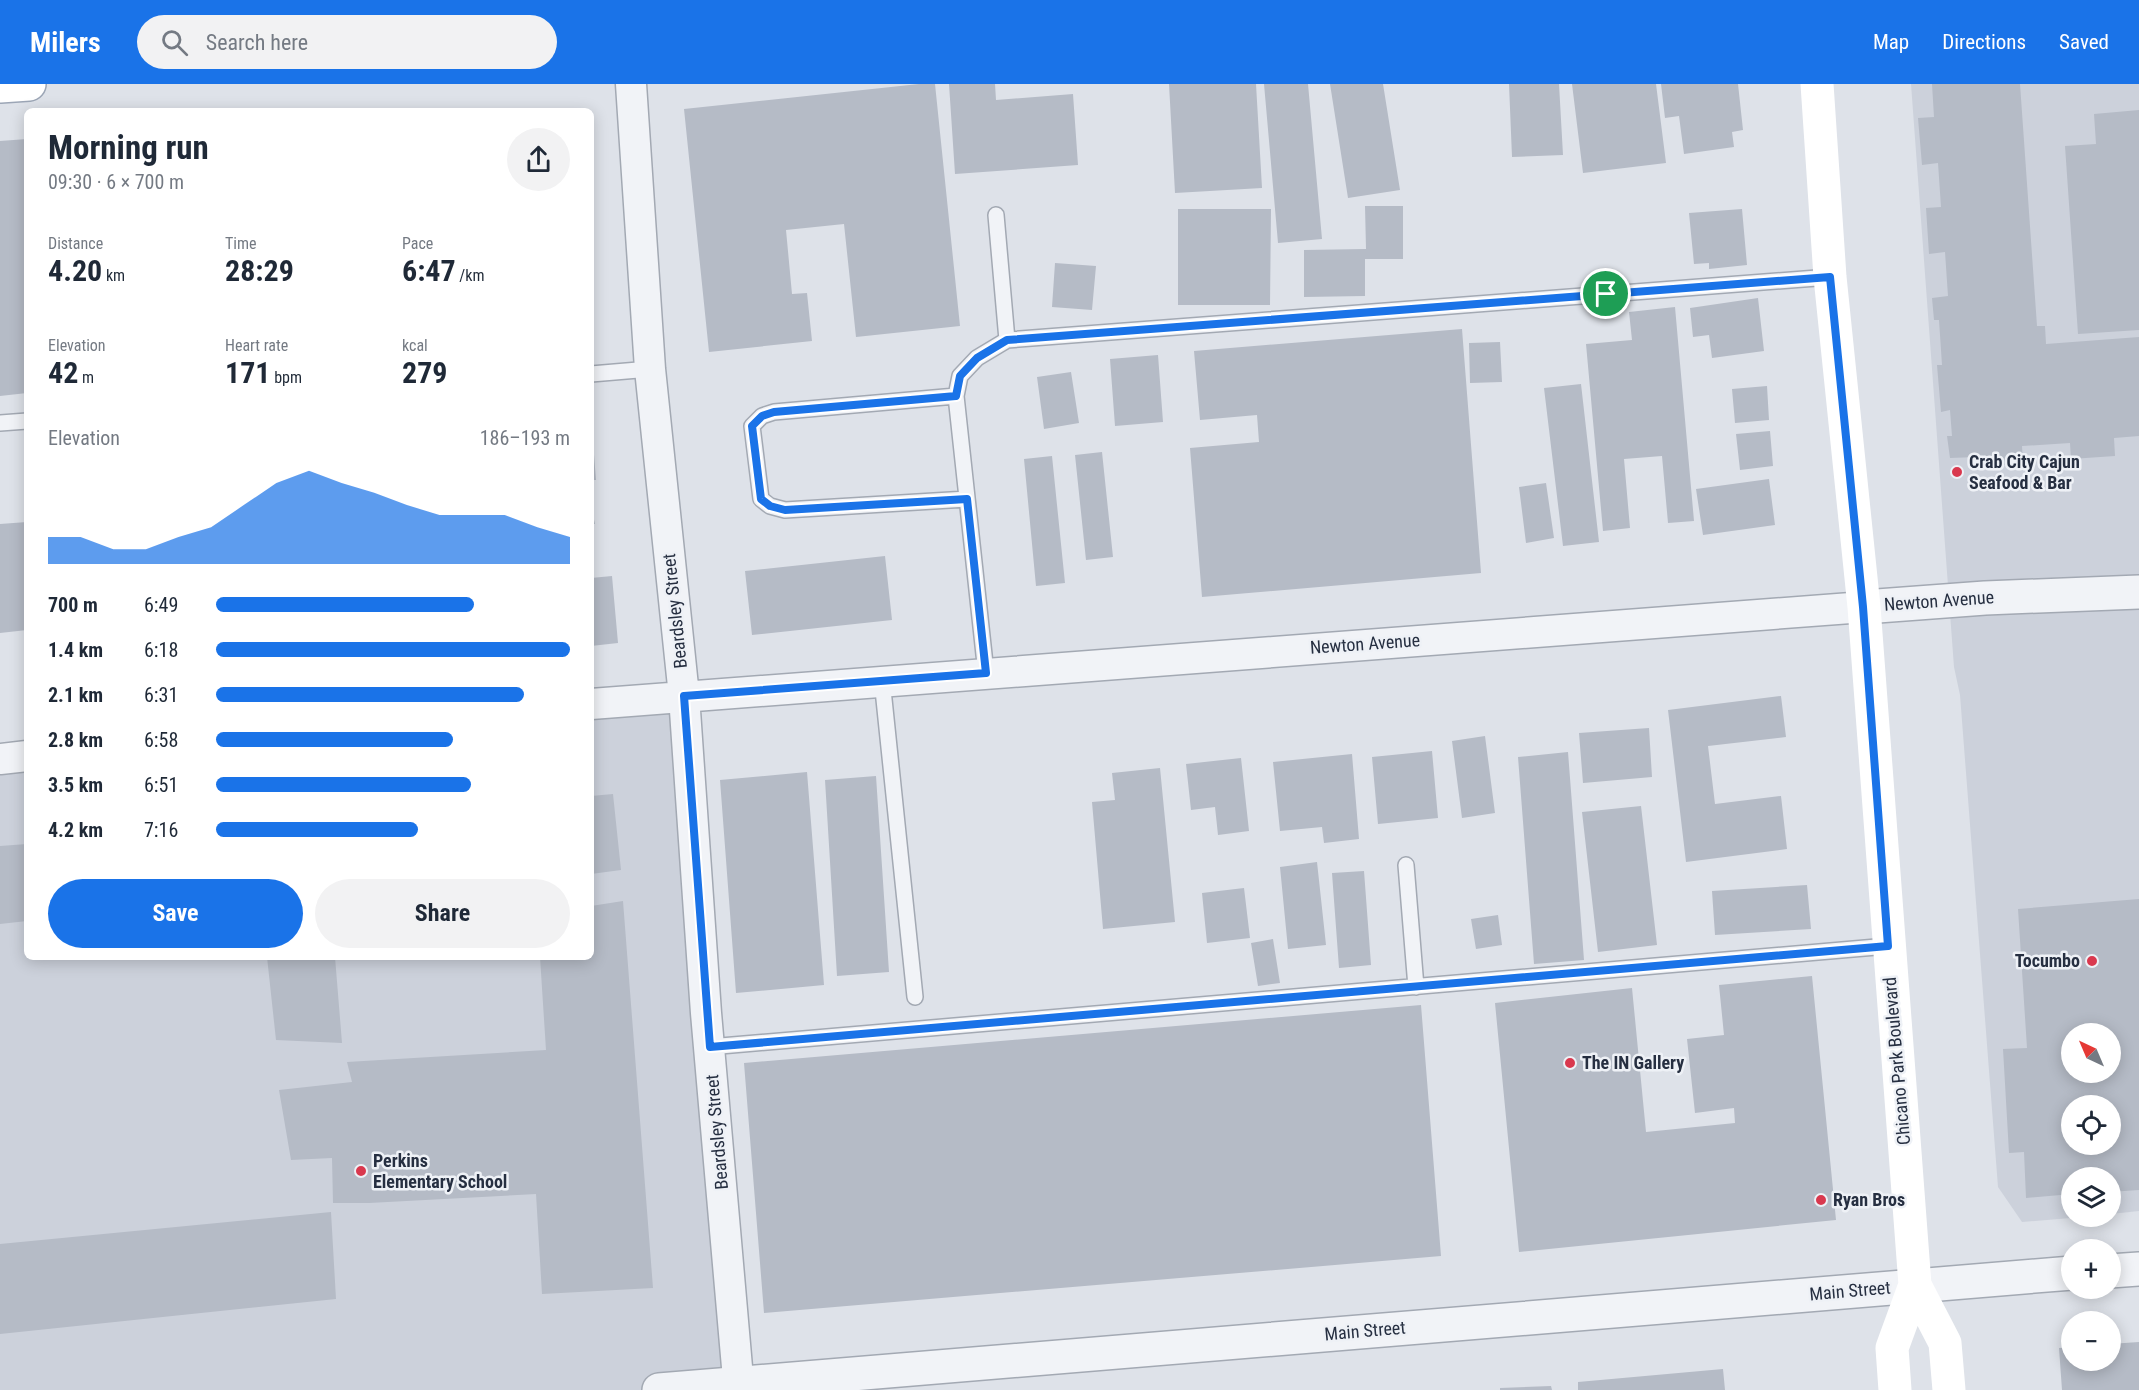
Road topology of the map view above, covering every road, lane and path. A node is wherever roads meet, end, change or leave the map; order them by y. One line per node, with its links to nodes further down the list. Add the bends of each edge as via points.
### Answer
1 (29, 84): 4 (main road)
2 (631, 84): 8 (street, Beardsley Street)
3 (1817, 84): 6 (main road, Chicano Park Boulevard)
4 (0, 86)
5 (996, 215): 7 (lane)
6 (1830, 277): 7 (lane); 15 (main road, Chicano Park Boulevard)
7 (1007, 340): 10 (lane, via 977,358 960,376)
8 (650, 369): 9 (lane); 18 (street, Beardsley Street)
9 (594, 374)
10 (956, 396): 13 (lane); 13 (lane, via 774,412 762,416 752,426 761,499 770,506 785,510)
11 (24, 421): 12 (lane)
12 (0, 423)
13 (967, 499): 16 (lane)
14 (2139, 592): 15 (street, Newton Avenue)
15 (1863, 607): 16 (street, Newton Avenue); 23 (main road, Chicano Park Boulevard)
16 (986, 673): 17 (street, Newton Avenue)
17 (882, 680): 18 (street, Newton Avenue); 25 (lane)
18 (684, 696): 19 (street, Newton Avenue); 26 (street, Beardsley Street)
19 (594, 704)
20 (24, 756): 21 (street)
21 (0, 759)
22 (1406, 865): 24 (lane)
23 (1888, 946): 24 (lane); 30 (main road, Chicano Park Boulevard)
24 (1416, 987): 26 (lane)
25 (915, 997)
26 (710, 1047): 31 (street, Beardsley Street)
27 (2139, 1269): 28 (street)
28 (2121, 1270)
29 (2061, 1274): 30 (street, Main Street)
30 (1915, 1285): 31 (street, Main Street); 33 (main road, Chicano Park Boulevard, via 1892,1347); 34 (main road, Chicano Park Boulevard, via 1945,1343)
31 (739, 1387): 32 (street, Main Street)
32 (659, 1390)
33 (1895, 1390)
34 (1949, 1390)

